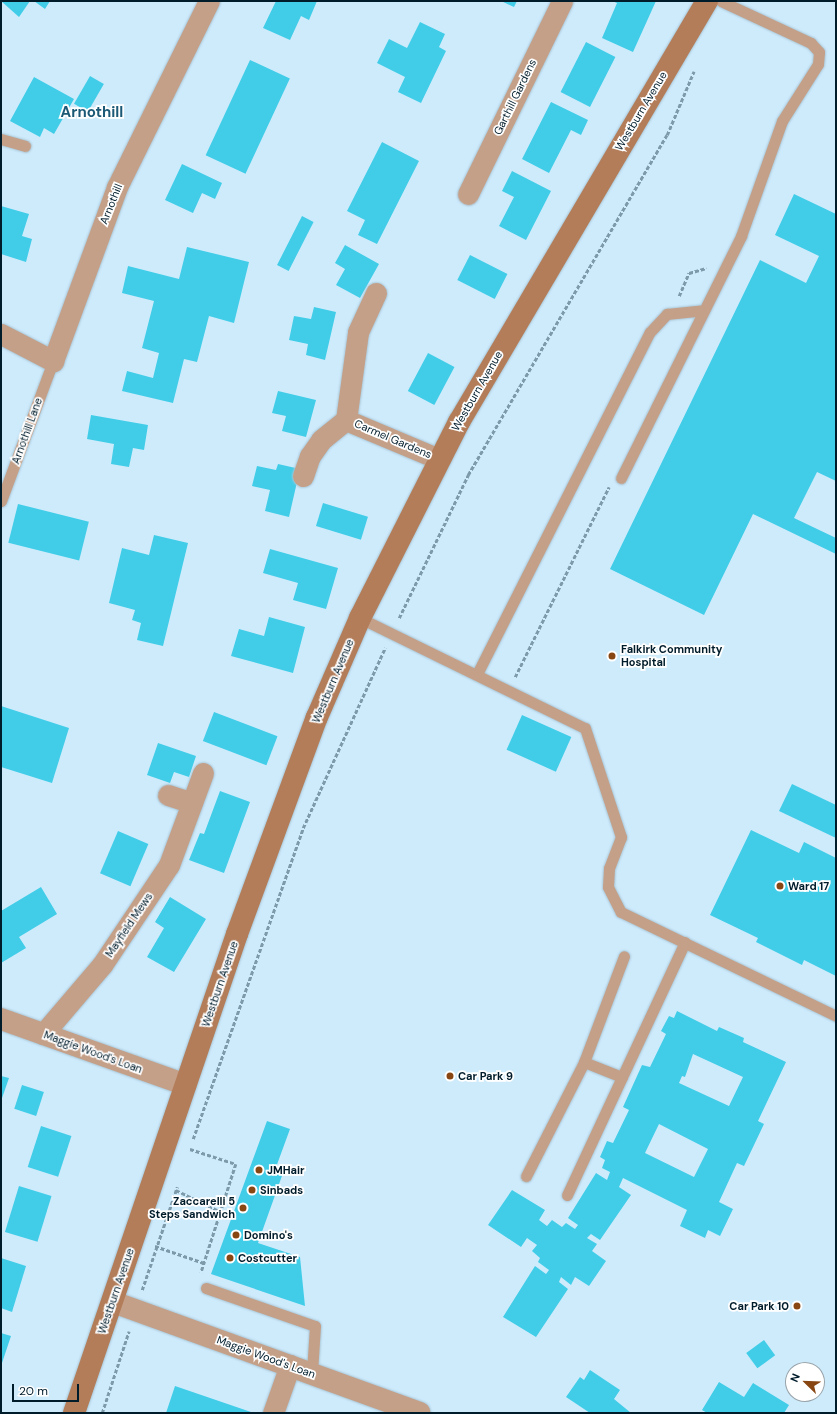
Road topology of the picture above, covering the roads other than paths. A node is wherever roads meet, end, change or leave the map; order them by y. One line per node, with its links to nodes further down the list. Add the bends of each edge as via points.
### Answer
1 (209, 1): 11 (street, Arnothill, via 117,187)
2 (562, 1): 7 (street, Garthill Gardens)
3 (707, 1): 13 (main road, Westburn Avenue)
4 (721, 1): 9 (lane, via 811,43 819,52 818,64 776,135 746,224)
5 (1, 139): 6 (lane)
6 (25, 146)
7 (468, 194)
8 (376, 293): 12 (street, Carmel Gardens, via 358,332)
9 (703, 310): 15 (lane); 18 (lane, via 667,314 650,332)
10 (1, 334): 11 (street)
11 (53, 361): 16 (lane, Arnothill Lane)
12 (346, 420): 13 (street, Carmel Gardens); 14 (street, Carmel Gardens, via 321,440 310,456)
13 (439, 459): 17 (main road, Westburn Avenue)
14 (303, 476)
15 (621, 478)
16 (1, 501)
17 (360, 618): 18 (lane); 29 (main road, Westburn Avenue, via 314,725)
18 (477, 674): 22 (lane, via 585,728 621,837 609,868 611,896 621,912)
19 (203, 773): 21 (street, Mayfield Mews)
20 (168, 795): 21 (street)
21 (192, 803): 26 (street, Mayfield Mews, via 169,865 102,965)
22 (685, 942): 24 (lane); 28 (lane)
23 (624, 956): 27 (lane)
24 (836, 1016)
25 (1, 1019): 26 (street, Maggie Wood's Loan)
26 (44, 1034): 29 (street, Maggie Wood's Loan)
27 (584, 1062): 28 (lane); 30 (lane)
28 (622, 1077): 31 (lane)
29 (186, 1085): 33 (main road, Westburn Avenue)
30 (526, 1176)
31 (567, 1195)
32 (206, 1288): 35 (lane, via 315,1326)
33 (113, 1302): 34 (street, Maggie Wood's Loan); 36 (main road, Westburn Avenue)
34 (290, 1364): 35 (street, Maggie Wood's Loan); 37 (street)
35 (312, 1373): 38 (street, Maggie Wood's Loan)
36 (74, 1413)
37 (273, 1413)
38 (419, 1413)

